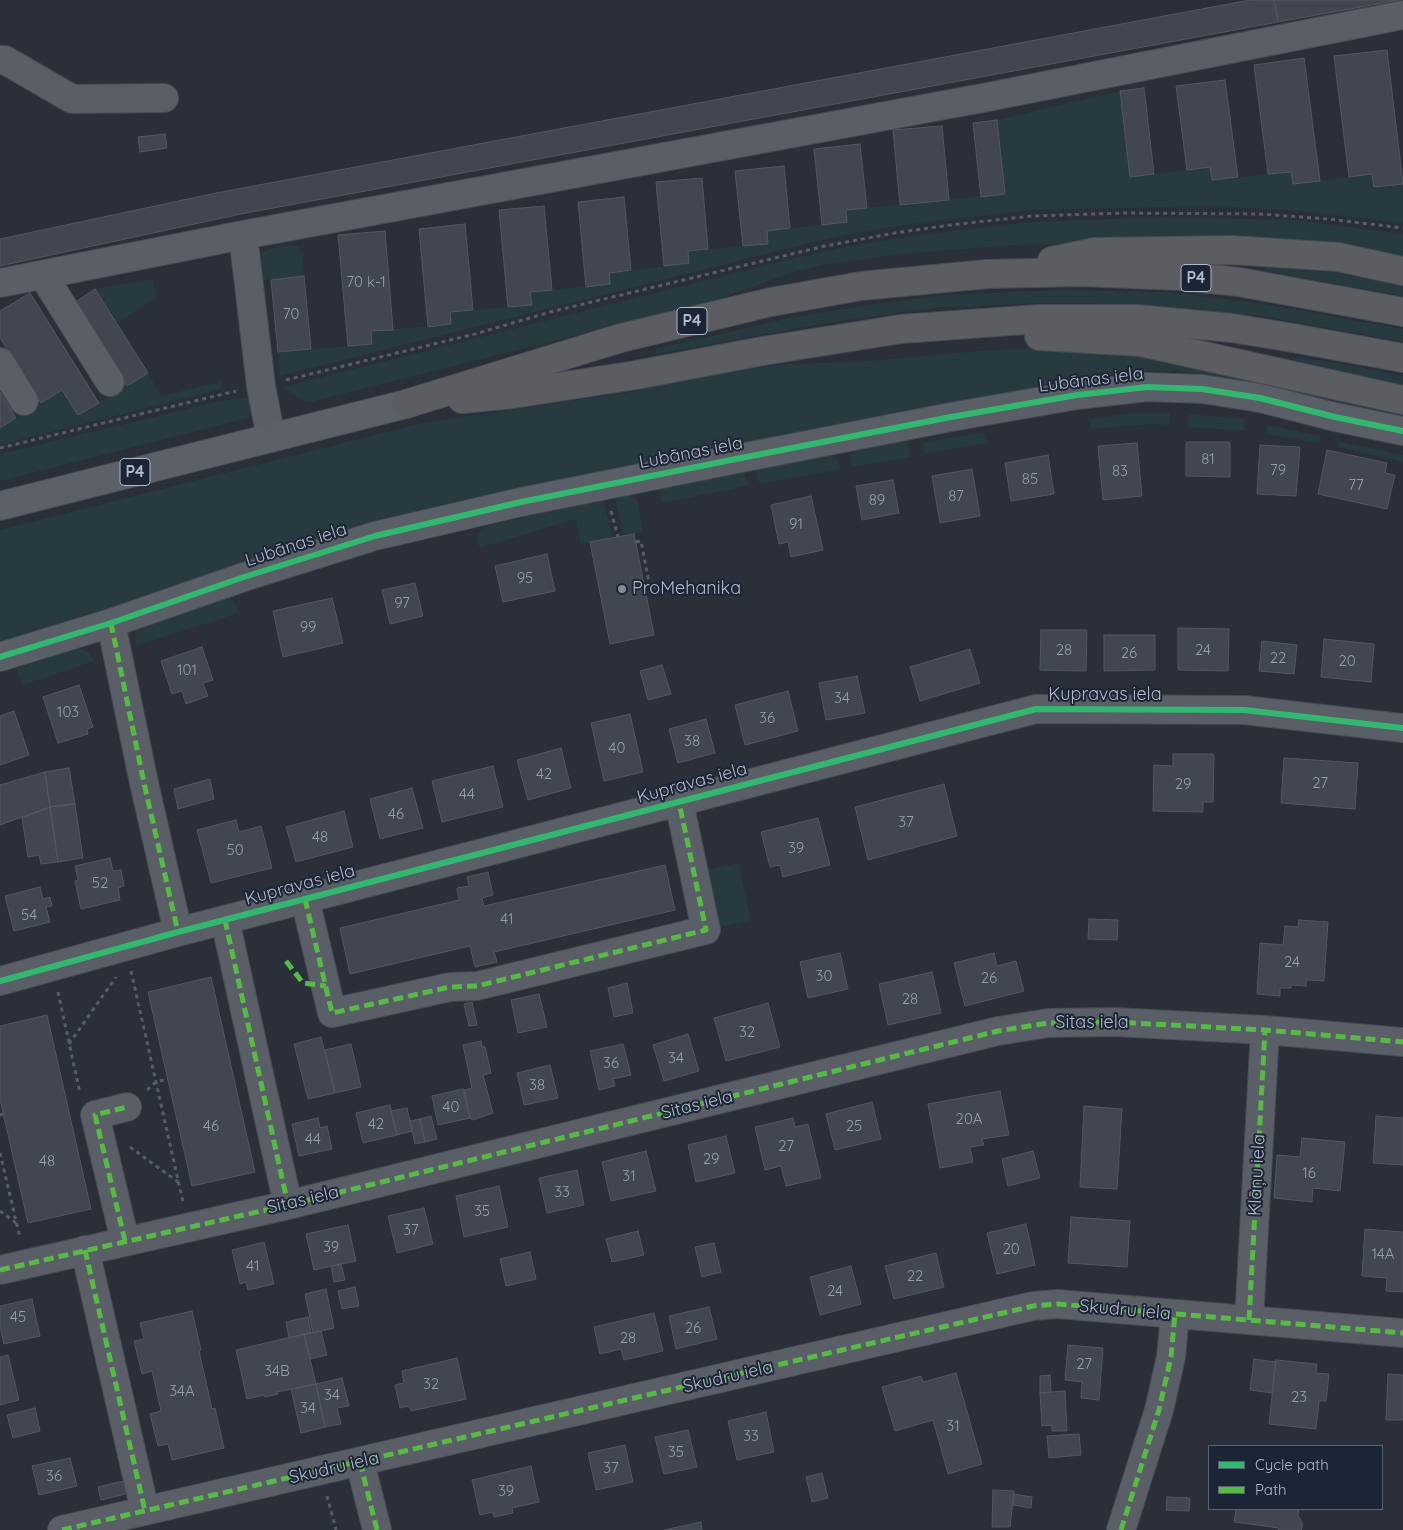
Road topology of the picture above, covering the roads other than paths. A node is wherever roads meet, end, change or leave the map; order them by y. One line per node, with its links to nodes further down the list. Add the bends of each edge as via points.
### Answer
1 (1403, 15): 4 (street, via 978,99)
2 (0, 60): 3 (street, via 72,99)
3 (164, 98)
4 (243, 235): 7 (street); 18 (street, via 261,386)
5 (1403, 271): 6 (highway, via 1338,258 1232,250 1095,252)
6 (987, 274): 9 (highway, P4, via 1081,272 1181,276 1239,282); 16 (highway, P4, via 860,286 771,302 621,338)
7 (43, 275): 8 (street); 13 (street)
8 (0, 284)
9 (1403, 312)
10 (901, 329): 11 (highway, P4, via 1038,319 1137,319 1232,328); 14 (highway, via 1141,342); 16 (highway, P4, via 522,393)
11 (1403, 358)
12 (0, 362): 15 (street)
13 (110, 382)
14 (1403, 400)
15 (24, 401)
16 (406, 404): 18 (main road, P4)
17 (1403, 431): 20 (street, Lubānas iela, via 1260,398 1202,389 1147,387 1077,395 959,415 521,502 384,534 244,577)
18 (271, 438): 19 (main road, P4)
19 (0, 506)
20 (111, 623): 21 (street, Lubānas iela); 26 (street)
21 (0, 657)
22 (1403, 728): 23 (street, Kupravas iela, via 1244,710 1036,709)
23 (679, 802): 24 (street, Kupravas iela); 24 (street, via 706,930 477,986 450,987 332,1013)
24 (305, 899): 25 (street, Kupravas iela)
25 (225, 920): 26 (street, Kupravas iela); 31 (street)
26 (178, 932): 27 (street, Kupravas iela, via 127,952)
27 (0, 981)
28 (1265, 1030): 29 (street, Sitas iela); 31 (street, Sitas iela, via 1116,1022 1048,1023 998,1031); 36 (street, Klāņu iela)
29 (1403, 1042)
30 (127, 1107): 32 (street, via 96,1119)
31 (288, 1205): 32 (street, Sitas iela)
32 (125, 1241): 33 (street, Sitas iela)
33 (85, 1250): 34 (street, Sitas iela); 39 (street)
34 (13, 1267)
35 (1175, 1314): 36 (street, Skudru iela); 38 (street, Skudru iela, via 1058,1304 1033,1306); 42 (street, via 1171,1357 1159,1410)
36 (1250, 1320): 37 (street, Skudru iela)
37 (1403, 1333)
38 (360, 1462): 39 (street, Skudru iela); 41 (street)
39 (145, 1511): 40 (street, Skudru iela)
40 (62, 1530)
41 (377, 1530)
42 (1121, 1530)

